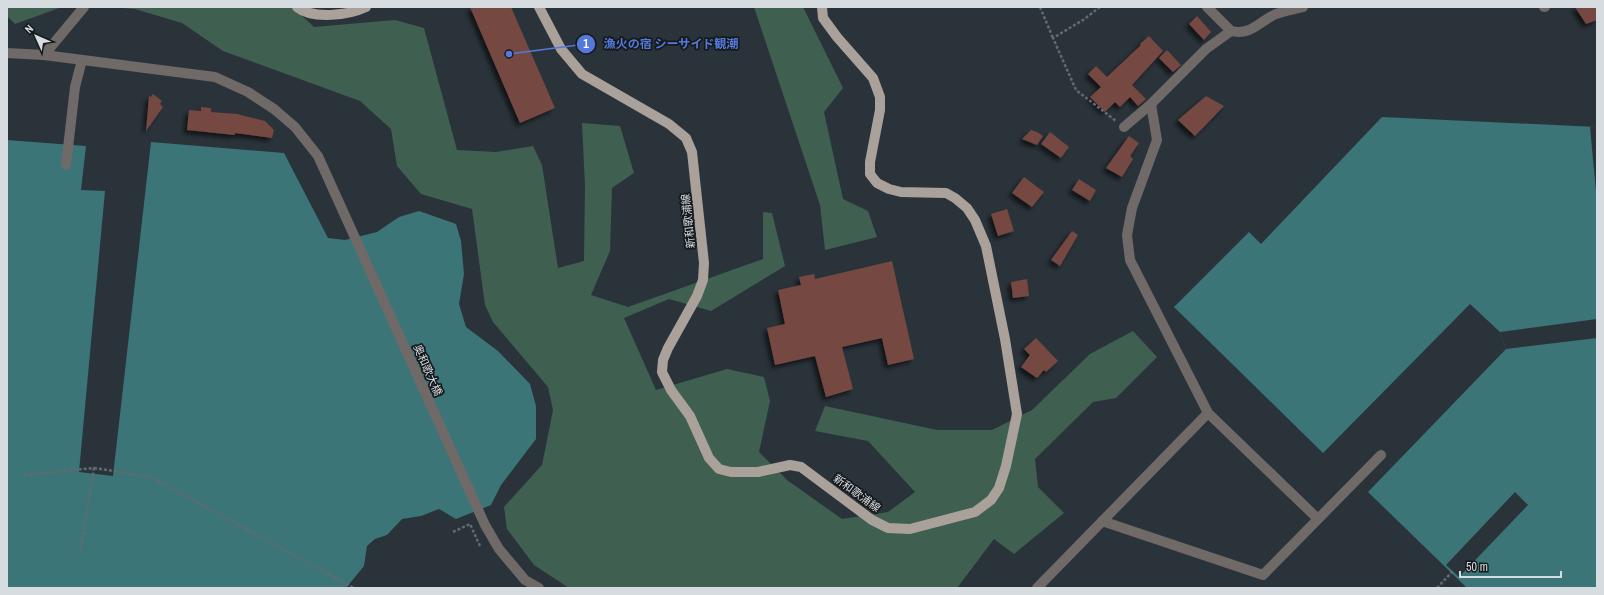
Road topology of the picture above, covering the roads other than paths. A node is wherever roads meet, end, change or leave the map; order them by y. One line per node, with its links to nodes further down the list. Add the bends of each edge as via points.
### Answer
1 (84, 7): 10 (street)
2 (297, 7): 3 (main road, via 302,11 328,16)
3 (366, 7)
4 (539, 7): 5 (main road, 新和歌浦線, via 561,49 582,74 669,124 686,138 692,152 704,280 668,348 662,372 671,390 690,416 710,458 719,469 731,472 758,472 790,465 801,468 872,520 888,528 910,529 974,512 991,500 999,488 1017,414 1005,339 986,246 967,208 946,193 889,190 877,183 870,174 880,97 873,78 837,37 824,18)
5 (822, 7)
6 (1207, 7): 8 (street)
7 (1303, 7): 8 (street, via 1275,14 1259,26 1240,33)
8 (1231, 30): 12 (street, via 1206,49)
9 (7, 53): 10 (street, 奥和歌大橋)
10 (44, 55): 11 (street, 奥和歌大橋)
11 (82, 60): 14 (street, via 75,87); 19 (street, 奥和歌大橋, via 215,77 248,92 295,126 318,156 485,525 499,549 525,580)
12 (1152, 104): 13 (street); 15 (street, via 1157,140 1132,208 1127,235 1130,260)
13 (1124, 127)
14 (66, 165)
15 (1208, 412): 17 (street); 18 (street)
16 (1381, 455): 17 (street)
17 (1316, 518): 18 (street, via 1263,574)
18 (1102, 521): 20 (street)
19 (539, 588)
20 (1037, 588)

